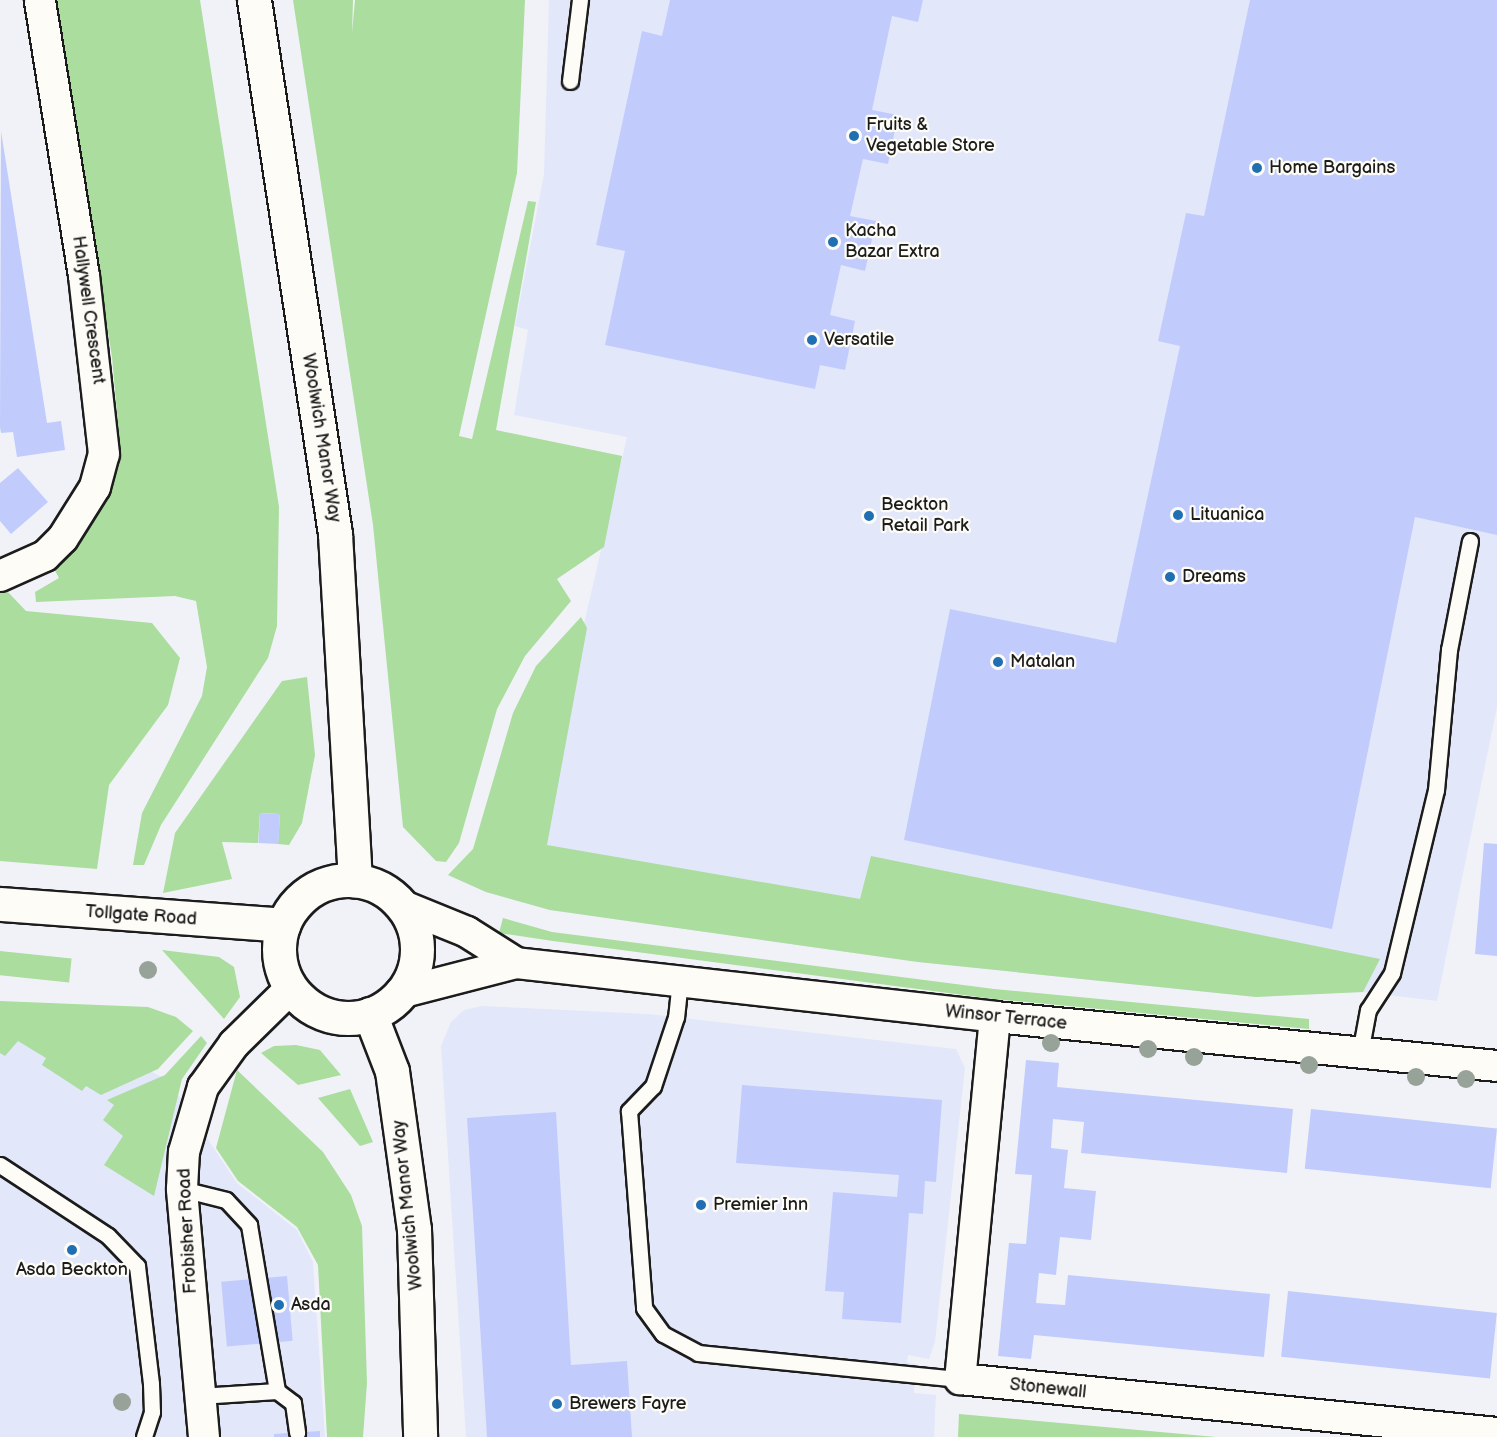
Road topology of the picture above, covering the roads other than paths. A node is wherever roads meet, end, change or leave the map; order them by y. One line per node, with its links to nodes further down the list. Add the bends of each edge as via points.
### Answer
1 (40, 0): 6 (street, Hallywell Crescent, via 84,276 104,454 95,487 63,538 45,556)
2 (254, 0): 7 (main road, Woolwich Manor Way, via 335,534)
3 (580, 0): 4 (lane)
4 (570, 81)
5 (1470, 541): 17 (lane, via 1449,650 1436,790 1392,973 1368,1010)
6 (0, 576)
7 (355, 880): 9 (main road, via 390,893); 10 (main road, via 311,890)
8 (0, 904): 10 (main road, Tollgate Road)
9 (403, 906): 11 (street, Winsor Terrace, via 467,932); 14 (main road, via 412,922 417,959)
10 (283, 925): 13 (main road, via 280,958)
11 (516, 963): 12 (street, Winsor Terrace); 14 (street, Winsor Terrace)
12 (680, 980): 16 (street, Winsor Terrace); 21 (lane, via 676,1017 653,1086 629,1111 644,1308 663,1334 698,1353)
13 (291, 988): 15 (main road, via 313,1009 331,1015); 20 (street, Frobisher Road, via 234,1044 203,1088 190,1125)
14 (400, 993): 15 (main road)
15 (370, 1014): 28 (main road, Woolwich Manor Way, via 392,1071 414,1229)
16 (995, 1017): 17 (street, Winsor Terrace); 21 (street)
17 (1359, 1053): 18 (street, Winsor Terrace)
18 (1497, 1066)
19 (0, 1165): 26 (lane, via 113,1239 137,1266 151,1384 152,1412)
20 (182, 1189): 22 (lane, via 226,1200 249,1225); 23 (street, Frobisher Road)
21 (960, 1379): 25 (street, Stonewall)
22 (277, 1391): 23 (lane); 24 (lane, via 293,1402)
23 (200, 1396): 27 (street, Frobisher Road)
24 (297, 1433)
25 (1497, 1433)
26 (144, 1437)
27 (204, 1437)
28 (420, 1437)

